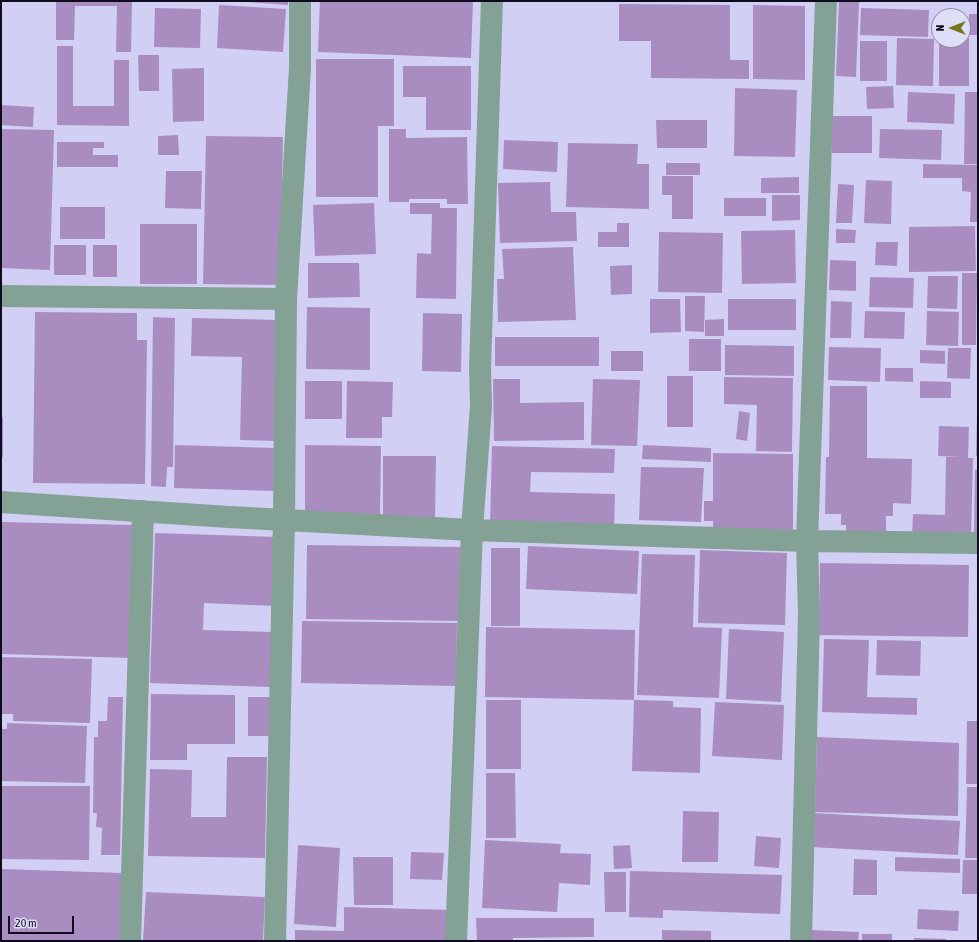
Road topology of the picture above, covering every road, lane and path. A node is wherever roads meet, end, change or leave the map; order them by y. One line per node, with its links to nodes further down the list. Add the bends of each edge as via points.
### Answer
1 (300, 1): 5 (street, via 300,68)
2 (492, 1): 9 (street, via 480,406)
3 (826, 1): 10 (street)
4 (1, 296): 5 (street)
5 (286, 300): 8 (street)
6 (1, 502): 7 (street)
7 (143, 511): 8 (street); 12 (street)
8 (284, 520): 9 (street); 13 (street)
9 (472, 530): 10 (street); 14 (street)
10 (807, 541): 11 (street); 15 (street, via 808,615)
11 (978, 543)
12 (130, 941)
13 (275, 941)
14 (456, 941)
15 (801, 941)

